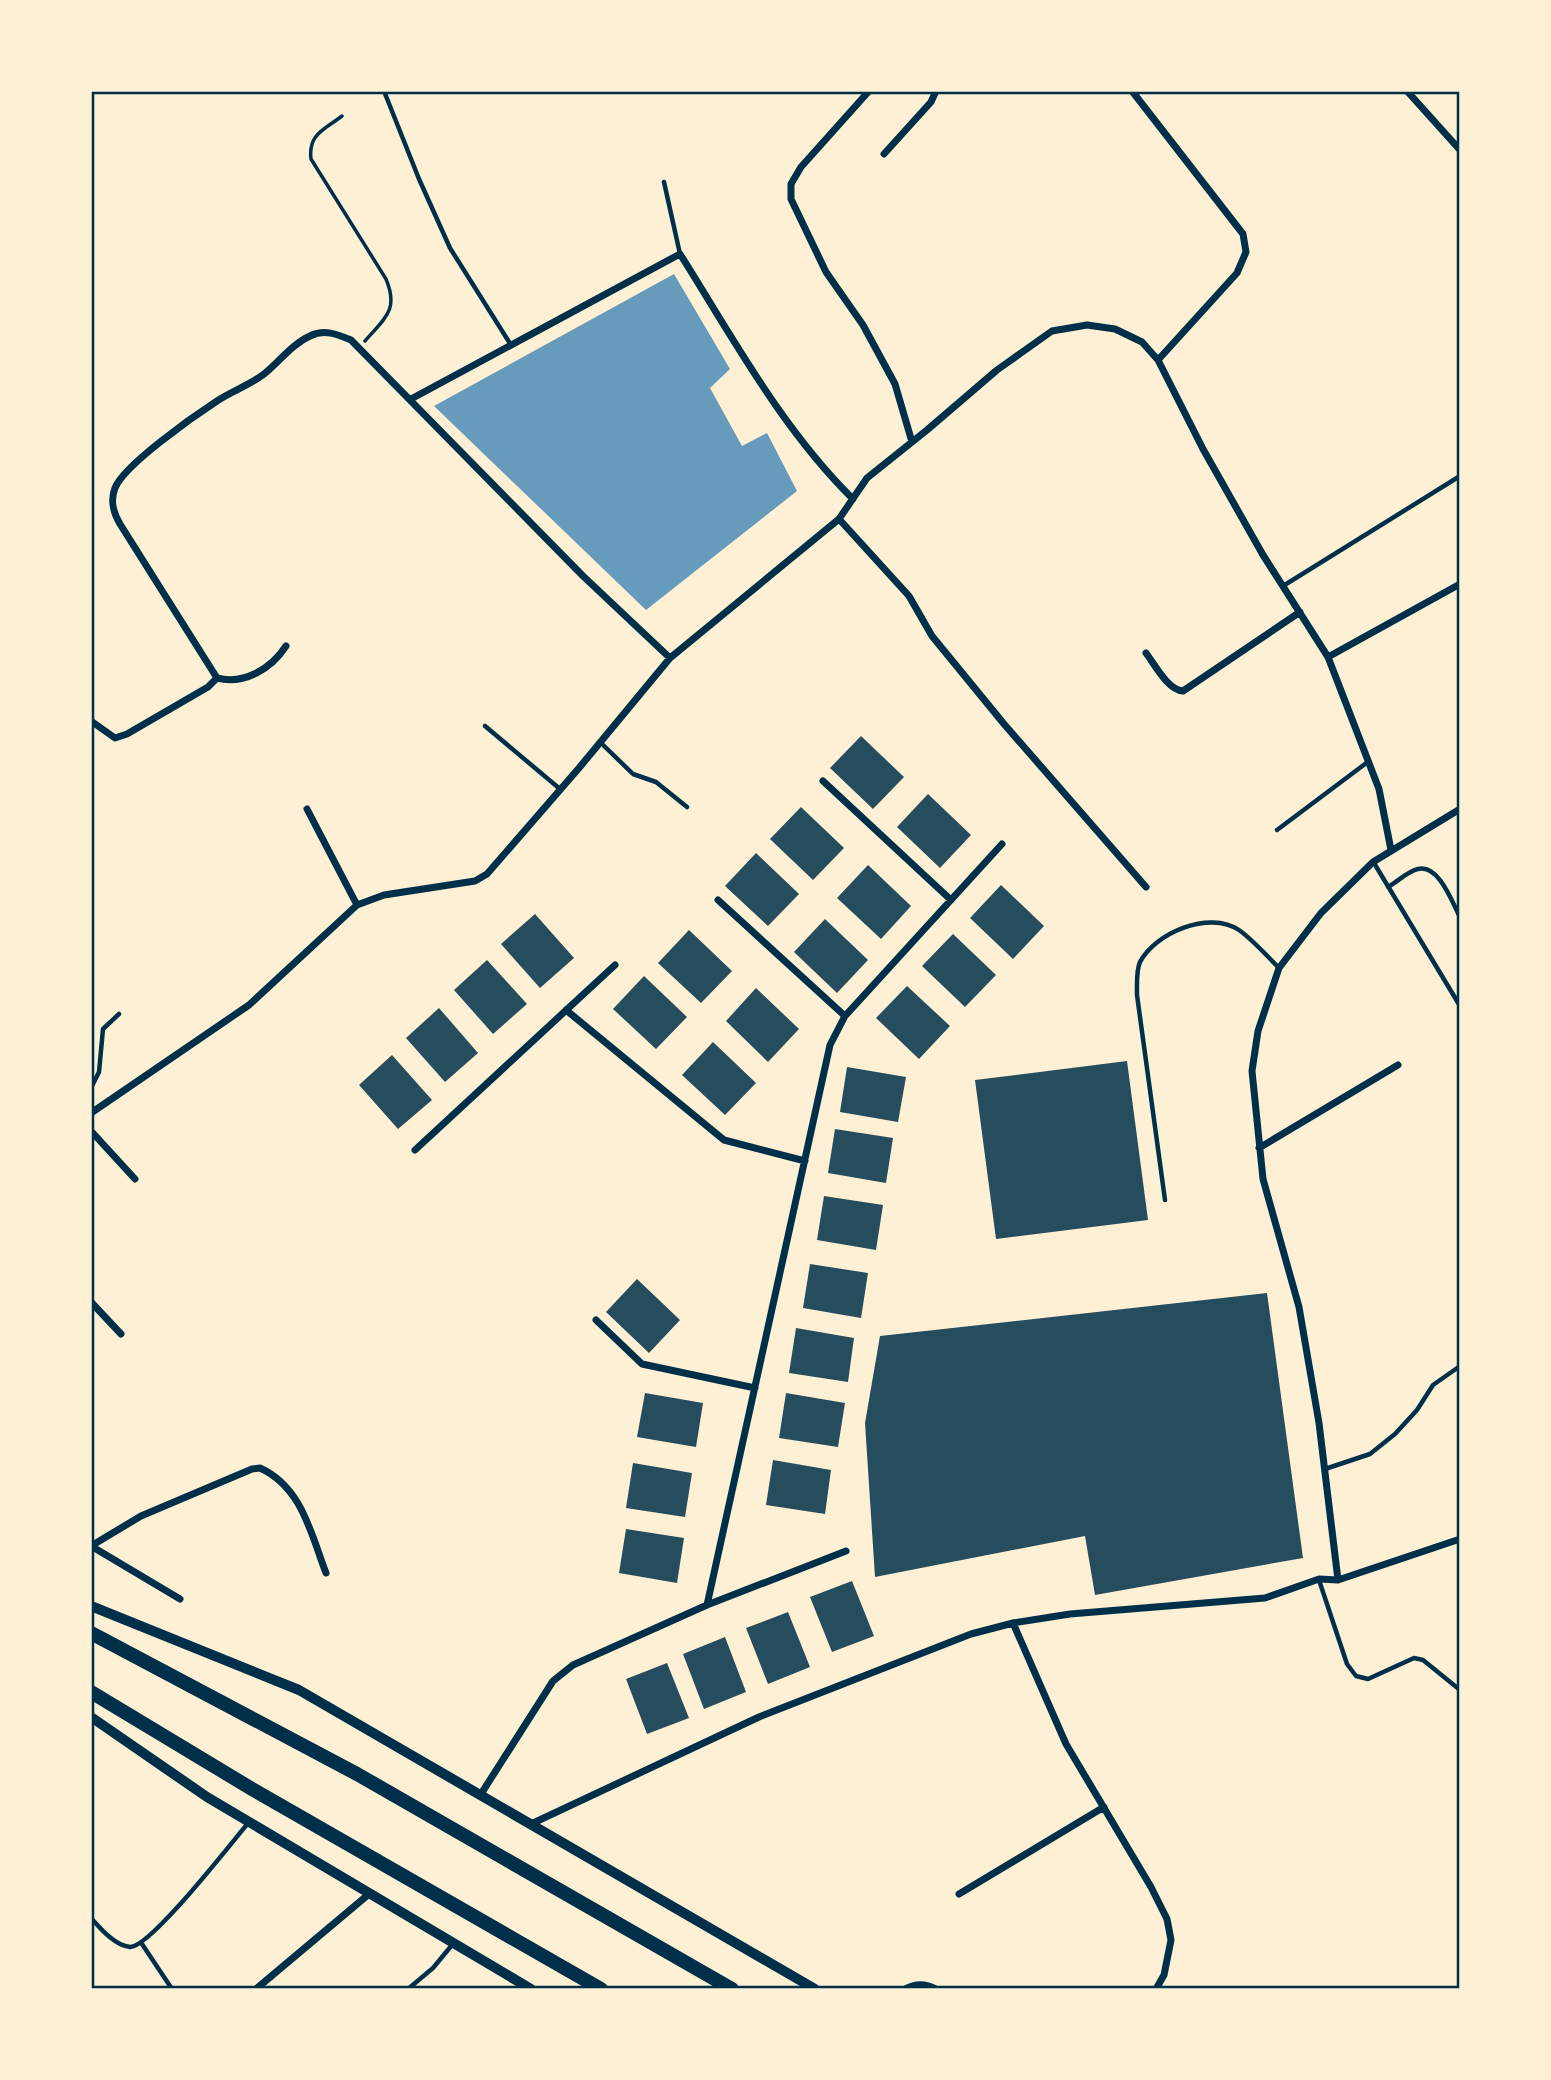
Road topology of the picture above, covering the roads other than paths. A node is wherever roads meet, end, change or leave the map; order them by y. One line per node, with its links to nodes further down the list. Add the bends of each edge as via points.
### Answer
1 (384, 91): 10 (lane, via 450,248)
2 (869, 91): 13 (street, via 801,167 791,184 791,199 826,272 863,325 895,384)
3 (936, 91): 7 (street)
4 (1132, 91): 11 (street, via 1243,234 1247,252 1237,273)
5 (1407, 91): 6 (street)
6 (1460, 150)
7 (884, 154)
8 (664, 182): 9 (lane)
9 (680, 254): 10 (street); 15 (street, via 783,415 823,470)
10 (512, 346): 12 (street)
11 (1158, 360): 13 (street, via 1142,342 1115,329 1087,326 1052,331 997,370); 18 (street, via 1203,449)
12 (411, 399): 23 (street, via 573,567); 24 (street, via 351,340 324,332 310,336 162,443 116,485 114,514)
13 (912, 442): 15 (street, via 867,478)
14 (1460, 476): 18 (lane)
15 (853, 499): 16 (street)
16 (839, 519): 23 (street); 38 (street, via 909,596 932,636 1004,724)
17 (1460, 584): 22 (street)
18 (1283, 586): 19 (street)
19 (1300, 612): 21 (street, via 1184,691 1171,686); 22 (street)
20 (286, 646): 24 (street, via 276,660 249,677)
21 (1146, 653)
22 (1328, 657): 28 (street)
23 (670, 658): 27 (street)
24 (216, 678): 25 (street, via 127,734 115,738)
25 (91, 720)
26 (485, 726): 30 (lane)
27 (600, 743): 30 (street); 31 (lane, via 633,774 656,782)
28 (1368, 761): 34 (lane); 36 (street, via 1379,789)
29 (823, 781): 41 (street)
30 (560, 789): 42 (street, via 499,863 475,881 384,895)
31 (687, 807)
32 (307, 809): 42 (street)
33 (1460, 809): 36 (street)
34 (1277, 830)
35 (1002, 844): 41 (street)
36 (1391, 850): 37 (street)
37 (1373, 862): 39 (lane); 45 (street, via 1321,913)
38 (1146, 887)
39 (1388, 887): 43 (lane, via 1416,869 1428,869); 46 (lane)
40 (718, 900): 49 (street)
41 (951, 900): 49 (street)
42 (357, 905): 52 (street, via 249,1005)
43 (1460, 917)
44 (615, 965): 47 (street)
45 (1279, 968): 54 (street, via 1258,1031 1252,1071); 58 (lane, via 1237,929 1206,921 1150,946 1139,965 1137,995)
46 (1460, 1006)
47 (566, 1010): 55 (street); 56 (street, via 724,1140)
48 (119, 1014): 51 (lane, via 103,1029 99,1072)
49 (845, 1016): 56 (street, via 830,1045)
50 (1398, 1065): 54 (street)
51 (91, 1088)
52 (91, 1113)
53 (91, 1131): 57 (street)
54 (1259, 1148): 64 (street, via 1299,1307)
55 (415, 1150)
56 (804, 1161): 63 (street)
57 (135, 1179)
58 (1165, 1199)
59 (91, 1302): 61 (street)
60 (596, 1320): 63 (street, via 642,1364)
61 (121, 1334)
62 (1460, 1366): 64 (lane, via 1433,1385 1417,1410 1370,1454)
63 (755, 1388): 72 (street)
64 (1324, 1470): 70 (street)
65 (1460, 1539): 70 (street)
66 (91, 1546): 68 (street, via 141,1516 260,1468 285,1485 300,1506); 71 (street)
67 (846, 1551): 72 (street)
68 (326, 1573)
69 (1319, 1579): 70 (street); 74 (street, via 1265,1598); 76 (lane, via 1347,1664 1356,1676 1368,1679 1414,1658)
70 (1338, 1580)
71 (180, 1599)
72 (707, 1605): 79 (street, via 573,1665 553,1681)
73 (91, 1606): 79 (main road, via 299,1690)
74 (1013, 1623): 80 (street, via 1066,1744); 82 (street, via 971,1634 759,1717)
75 (91, 1633): 93 (highway, via 357,1774)
76 (1460, 1690)
77 (91, 1692): 92 (highway)
78 (91, 1717): 81 (main road)
79 (481, 1794): 82 (main road)
80 (1104, 1807): 84 (street); 97 (street, via 1167,1919 1171,1940 1164,1975)
81 (250, 1822): 83 (main road); 86 (lane)
82 (531, 1824): 94 (main road)
83 (369, 1894): 87 (main road); 89 (street)
84 (960, 1894)
85 (91, 1919): 86 (lane, via 120,1943 130,1947)
86 (142, 1944): 88 (lane)
87 (453, 1944): 90 (lane); 91 (main road)
88 (172, 1989)
89 (256, 1989)
90 (408, 1989)
91 (531, 1989)
92 (601, 1989)
93 (732, 1989)
94 (815, 1989)
95 (905, 1989): 96 (street, via 925,1984)
96 (936, 1989)
97 (1156, 1989)

